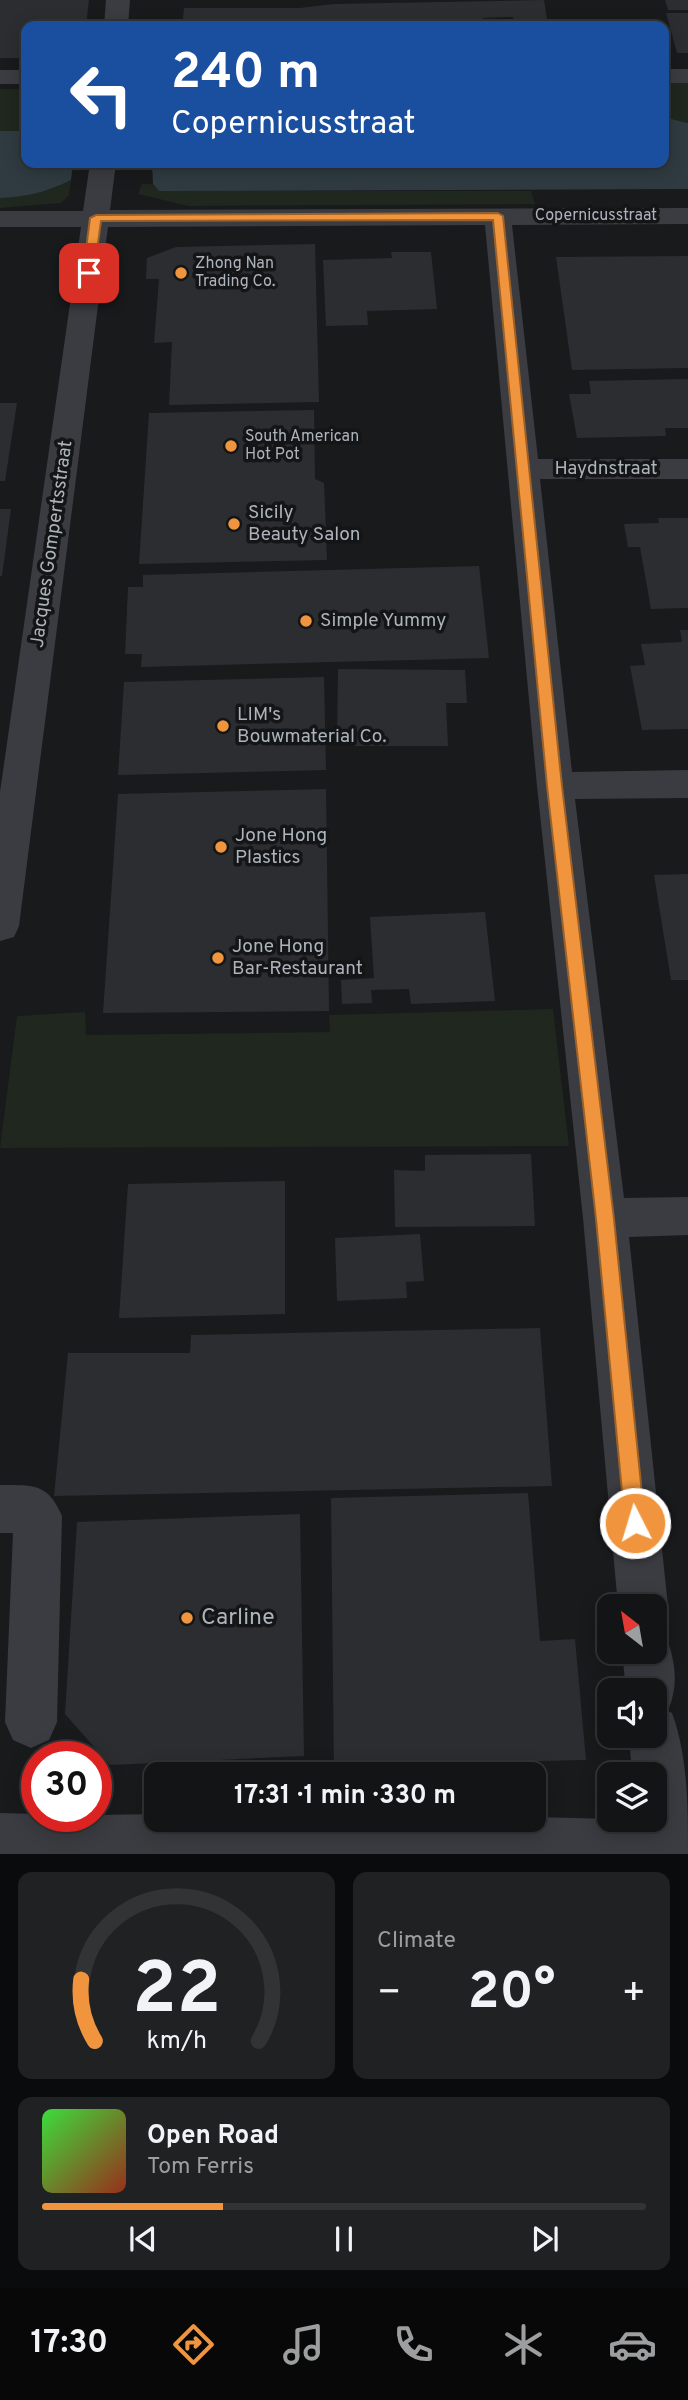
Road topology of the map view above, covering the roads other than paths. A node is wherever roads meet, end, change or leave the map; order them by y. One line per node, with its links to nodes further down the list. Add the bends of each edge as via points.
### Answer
1 (118, 0): 2 (street)
2 (116, 21)
3 (669, 76): 4 (street)
4 (688, 76)
5 (0, 77): 6 (street)
6 (21, 77)
7 (102, 168): 8 (street, Jacques Gompertsstraat)
8 (97, 209): 9 (street, Copernicusstraat); 11 (street, Copernicusstraat); 16 (street, Jacques Gompertsstraat)
9 (498, 216): 10 (street, Copernicusstraat); 12 (street)
10 (688, 216)
11 (0, 219)
12 (524, 469): 13 (street, Haydnstraat); 15 (street)
13 (688, 469)
14 (688, 784): 15 (street)
15 (555, 786): 18 (street)
16 (0, 926)
17 (688, 1216): 18 (street)
18 (605, 1219): 20 (street)
19 (0, 1509): 21 (street, via 30,1509 38,1517)
20 (642, 1594)
21 (31, 1722)
22 (657, 1748): 24 (street)
23 (0, 1840): 24 (street)
24 (673, 1848)

